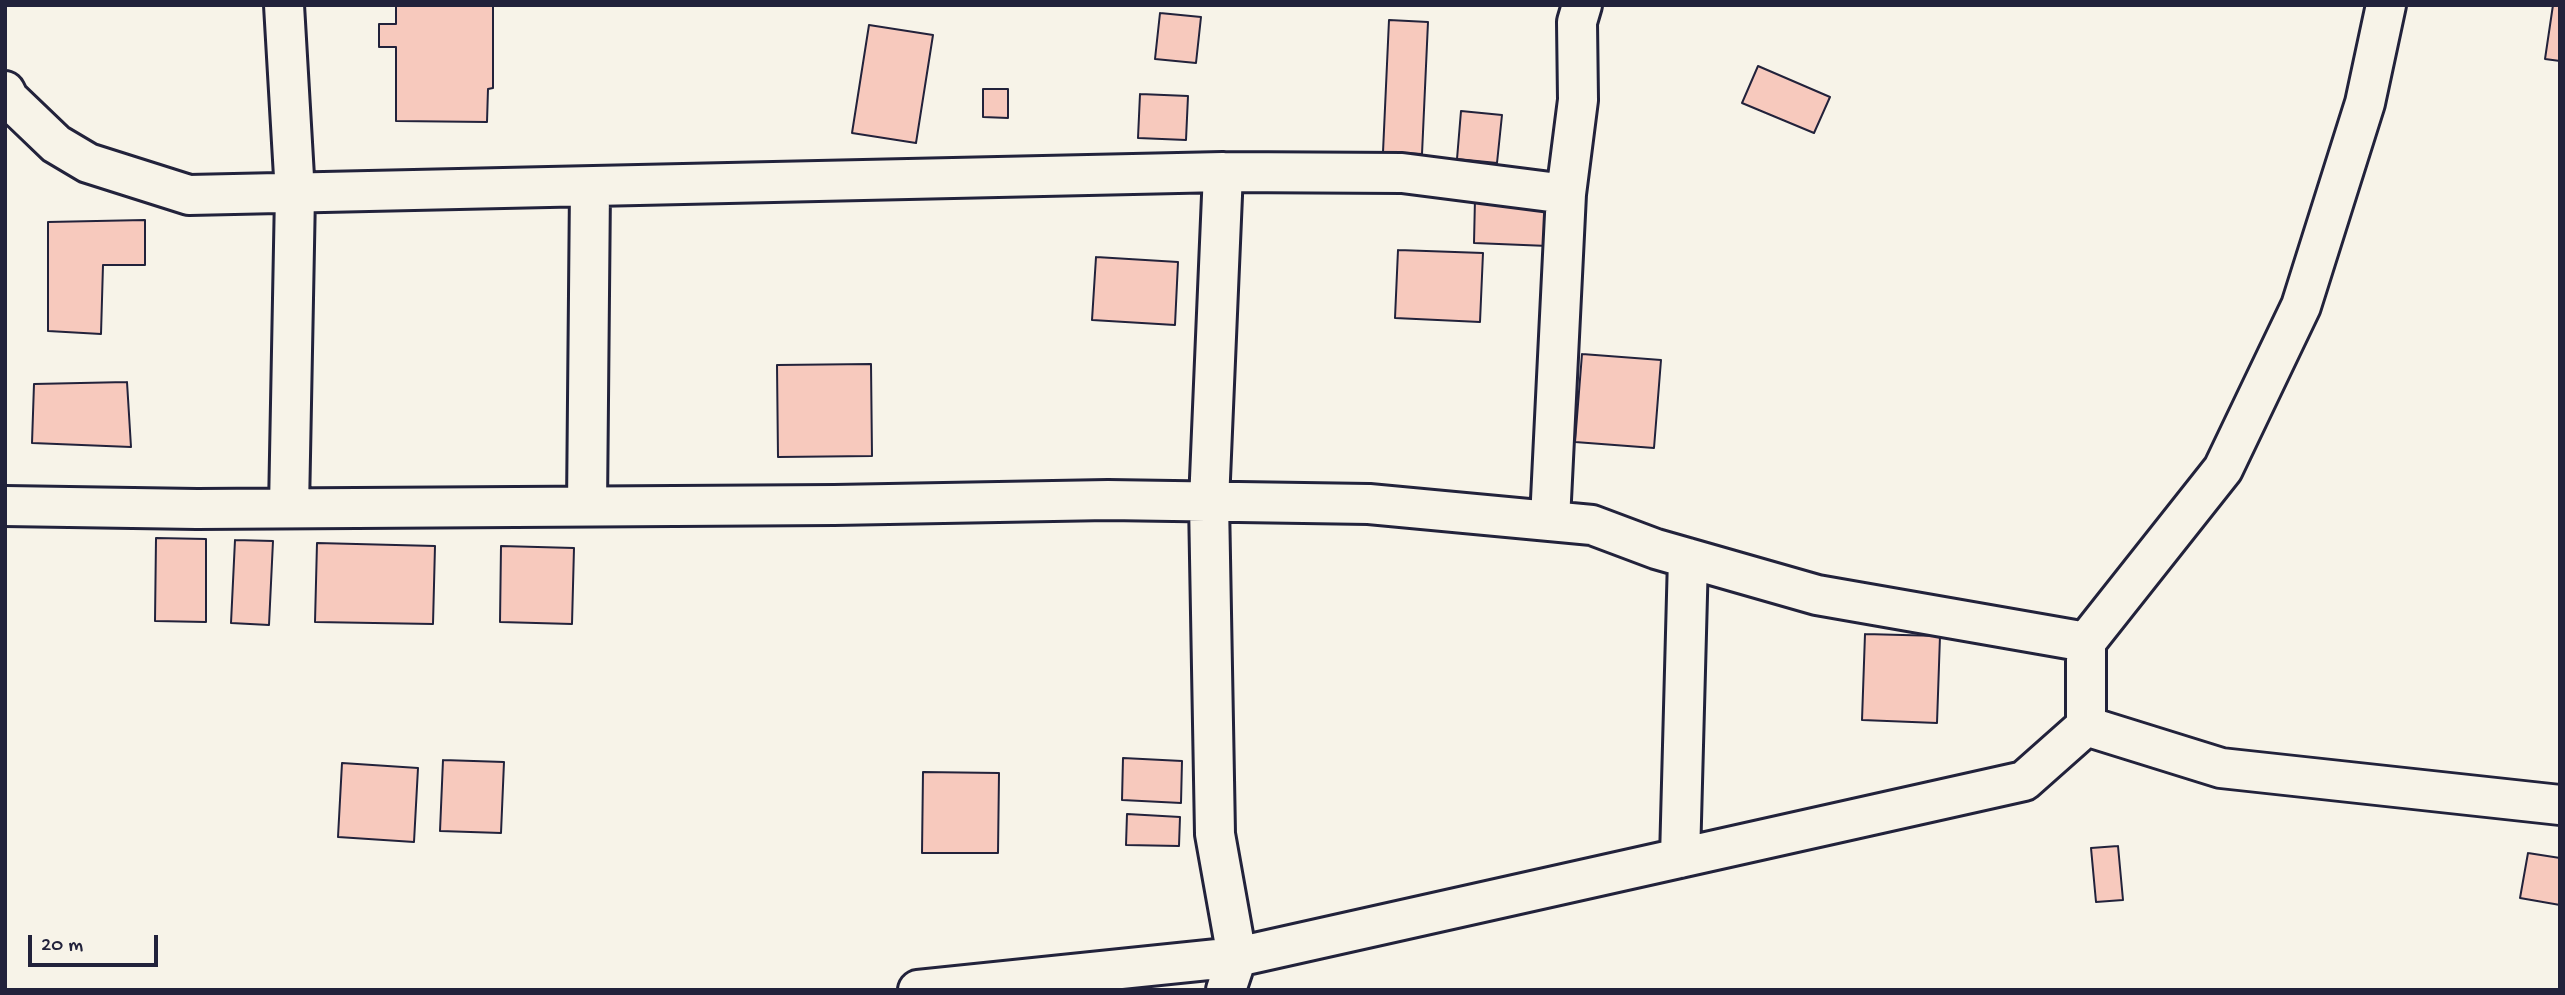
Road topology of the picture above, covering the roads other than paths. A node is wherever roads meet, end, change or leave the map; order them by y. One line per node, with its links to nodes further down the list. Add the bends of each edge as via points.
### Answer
1 (284, 5): 7 (street)
2 (1582, 5): 8 (street, via 1577,22 1578,100)
3 (2386, 5): 15 (street, via 2365,103 2301,306 2223,469)
4 (5, 91): 7 (street, via 56,144 88,163 189,195)
5 (1223, 172): 6 (street); 8 (street, via 1402,173); 9 (street)
6 (590, 188): 7 (street); 11 (street)
7 (295, 194): 12 (street)
8 (1566, 194): 13 (street)
9 (1209, 502): 11 (street); 13 (street, via 1369,504); 19 (street, via 1215,834)
10 (5, 506): 12 (street)
11 (587, 506): 12 (street)
12 (289, 508)
13 (1549, 520): 14 (street, via 1592,525)
14 (1688, 558): 15 (street, via 1816,595); 18 (street)
15 (2086, 642): 16 (street)
16 (2086, 726): 17 (street, via 2221,768); 18 (street, via 2024,781)
17 (2560, 805)
18 (1680, 858): 19 (street)
19 (1232, 974): 20 (street)
20 (918, 990)

